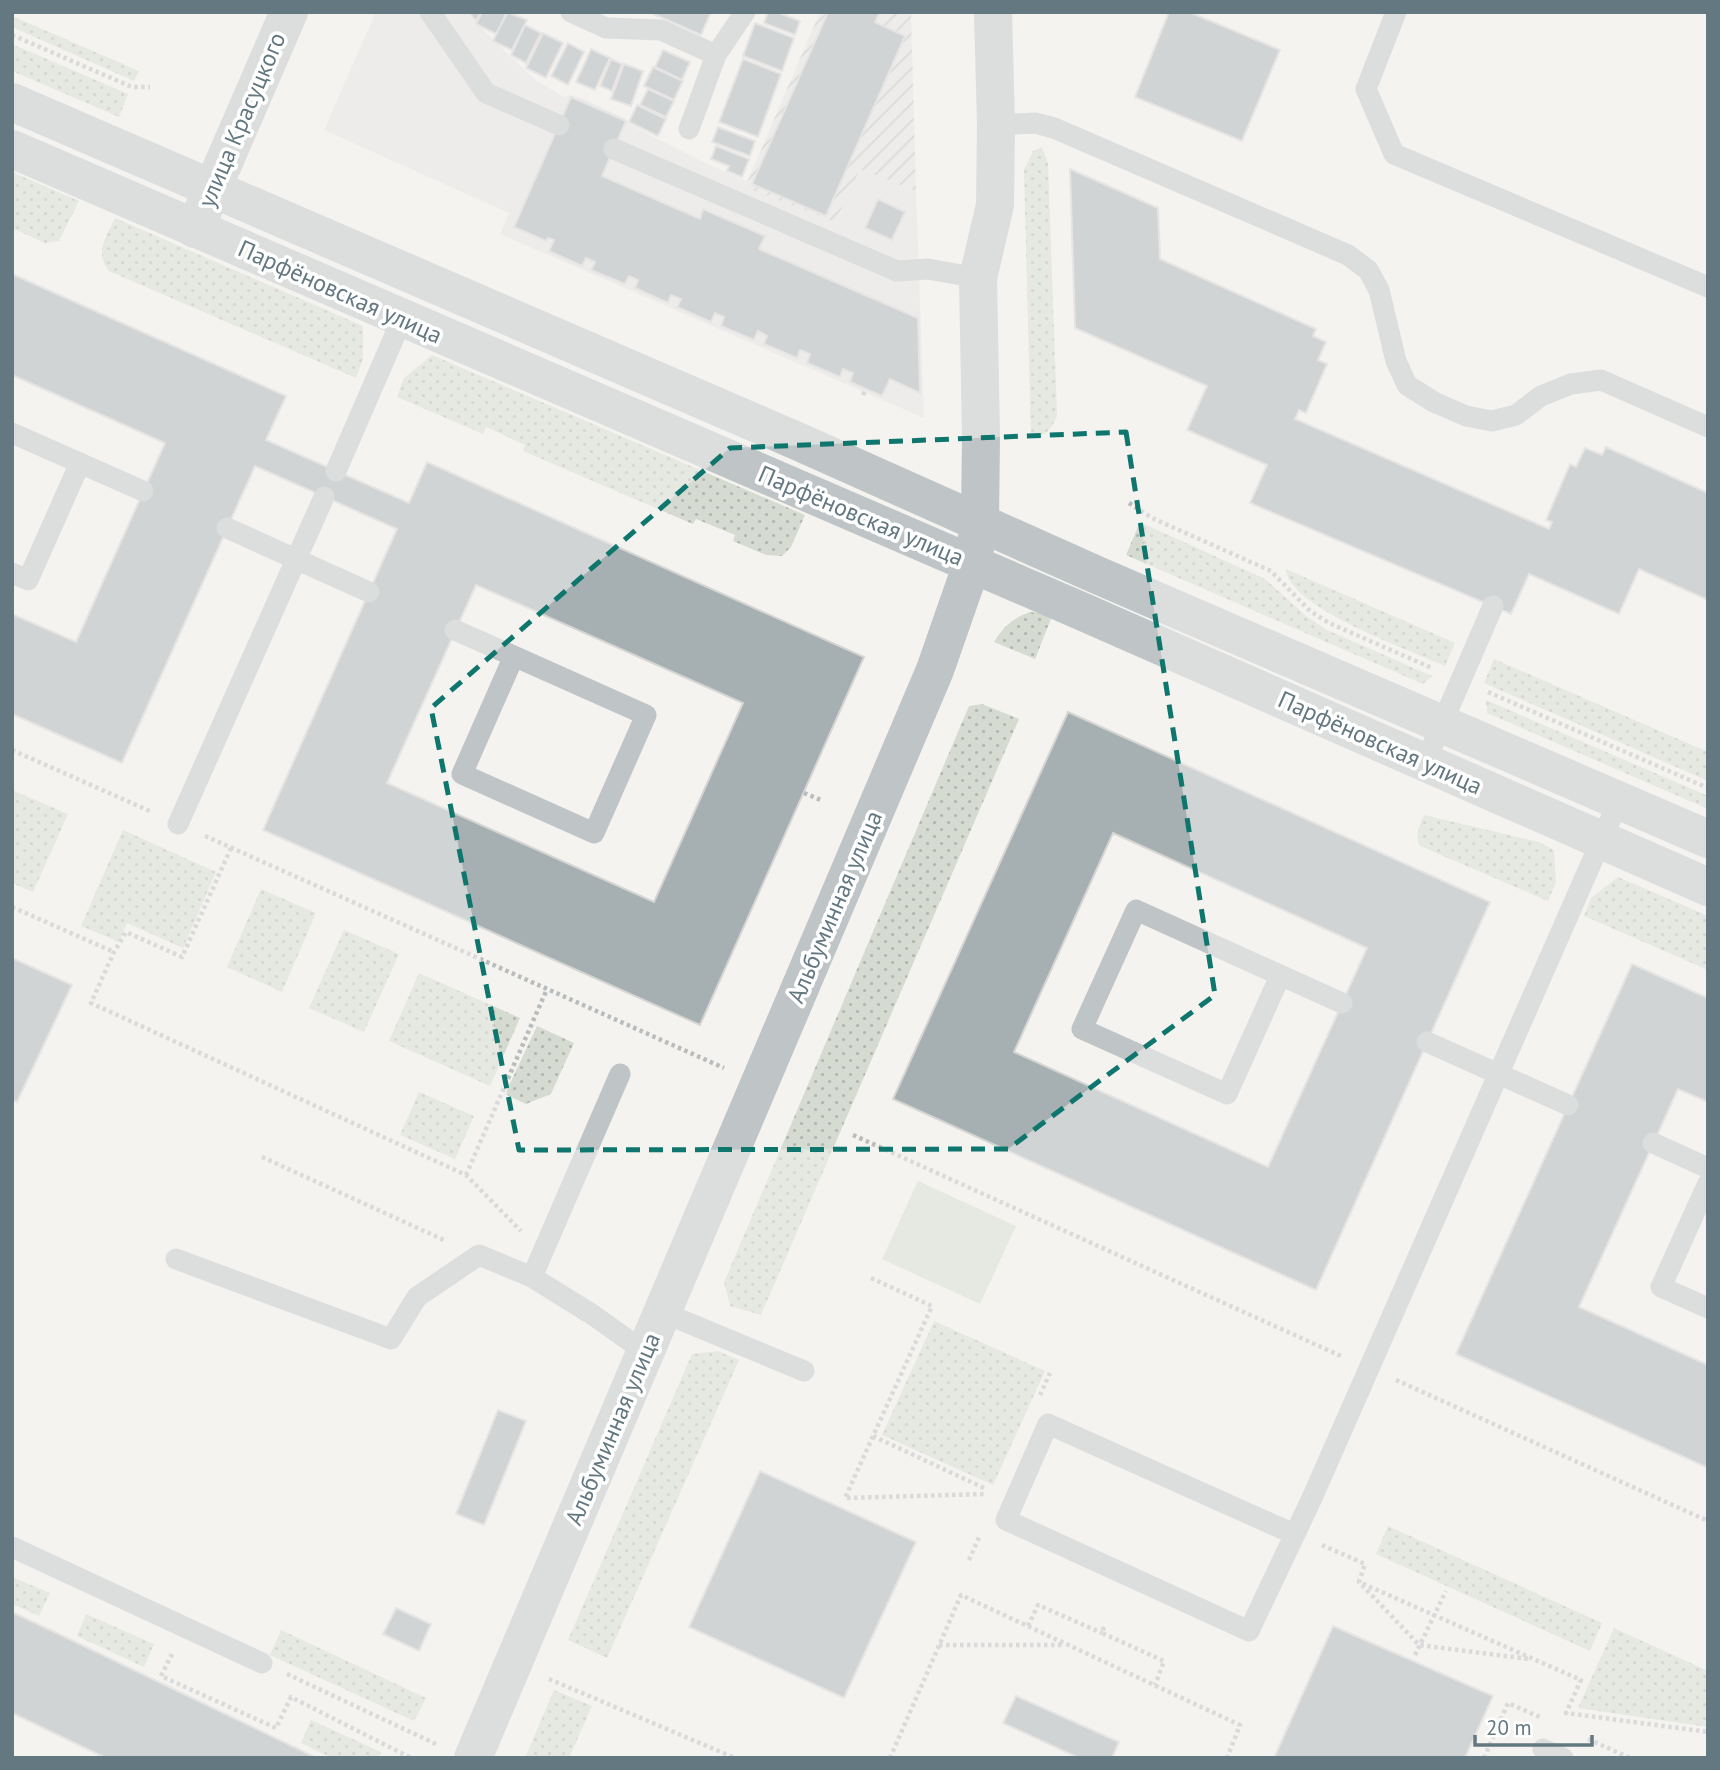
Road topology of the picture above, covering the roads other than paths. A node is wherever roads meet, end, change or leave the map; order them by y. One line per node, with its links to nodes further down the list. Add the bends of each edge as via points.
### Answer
1 (289, 12): 14 (street, улица Красуцкого)
2 (430, 12): 9 (lane, via 486,93)
3 (571, 12): 7 (lane, via 606,28 661,30)
4 (746, 12): 7 (lane)
5 (993, 12): 10 (street, Альбуминная улица)
6 (1396, 12): 17 (lane, via 1366,89 1394,154)
7 (716, 55): 11 (lane)
8 (12, 102): 14 (street, Парфёновская улица)
9 (559, 125)
10 (996, 125): 16 (street, Альбуминная улица, via 995,205); 19 (lane, via 1035,123 1054,128 1348,255 1368,270 1379,290 1396,361 1407,385 1466,416 1492,421 1516,415 1541,396 1571,384 1601,380)
11 (689, 129)
12 (12, 149): 15 (street, Парфёновская улица)
13 (614, 149): 16 (lane, via 897,271 928,269)
14 (213, 188): 15 (street, улица Красуцкого); 25 (street, Парфёновская улица)
15 (195, 229): 18 (street, Парфёновская улица)
16 (978, 278): 25 (street, Альбуминная улица)
17 (1708, 288)
18 (402, 319): 22 (lane); 28 (street, Парфёновская улица)
19 (1708, 427)
20 (12, 433): 21 (lane)
21 (80, 463): 23 (lane); 29 (lane, via 28,580)
22 (336, 471)
23 (143, 491)
24 (324, 497): 27 (lane)
25 (979, 522): 28 (street, Альбуминная улица); 34 (street, Парфёновская улица)
26 (227, 528): 27 (lane)
27 (296, 559): 30 (lane); 37 (lane)
28 (972, 564): 35 (street, Парфёновская улица); 53 (street, Альбуминная улица, via 945,646)
29 (12, 573)
30 (369, 592)
31 (1493, 606): 34 (lane)
32 (455, 630): 33 (lane)
33 (514, 656): 33 (lane, via 646,716 594,833 461,774)
34 (1442, 724): 35 (lane); 36 (street, Парфёновская улица)
35 (1425, 763): 39 (street, Парфёновская улица)
36 (1619, 800): 38 (street, Парфёновская улица); 39 (lane)
37 (178, 824)
38 (1708, 839)
39 (1601, 841): 40 (street, Парфёновская улица); 44 (lane)
40 (1708, 887)
41 (1280, 975): 41 (lane, via 1227,1094 1082,1029 1136,911); 42 (lane)
42 (1342, 1003)
43 (1427, 1042): 44 (lane)
44 (1498, 1073): 46 (lane); 56 (lane)
45 (620, 1074): 51 (lane)
46 (1568, 1105)
47 (1653, 1143): 48 (lane)
48 (1708, 1168)
49 (1708, 1183): 52 (lane, via 1661,1287)
50 (176, 1259): 51 (lane, via 391,1339 417,1297 479,1255)
51 (531, 1277): 54 (lane)
52 (1708, 1308)
53 (662, 1312): 54 (street, Альбуминная улица); 55 (lane)
54 (645, 1352): 59 (street, Альбуминная улица, via 513,1664)
55 (804, 1371)
56 (1294, 1534): 56 (lane, via 1249,1631 1006,1520 1048,1424)
57 (12, 1547): 58 (lane)
58 (262, 1663)
59 (456, 1752)

